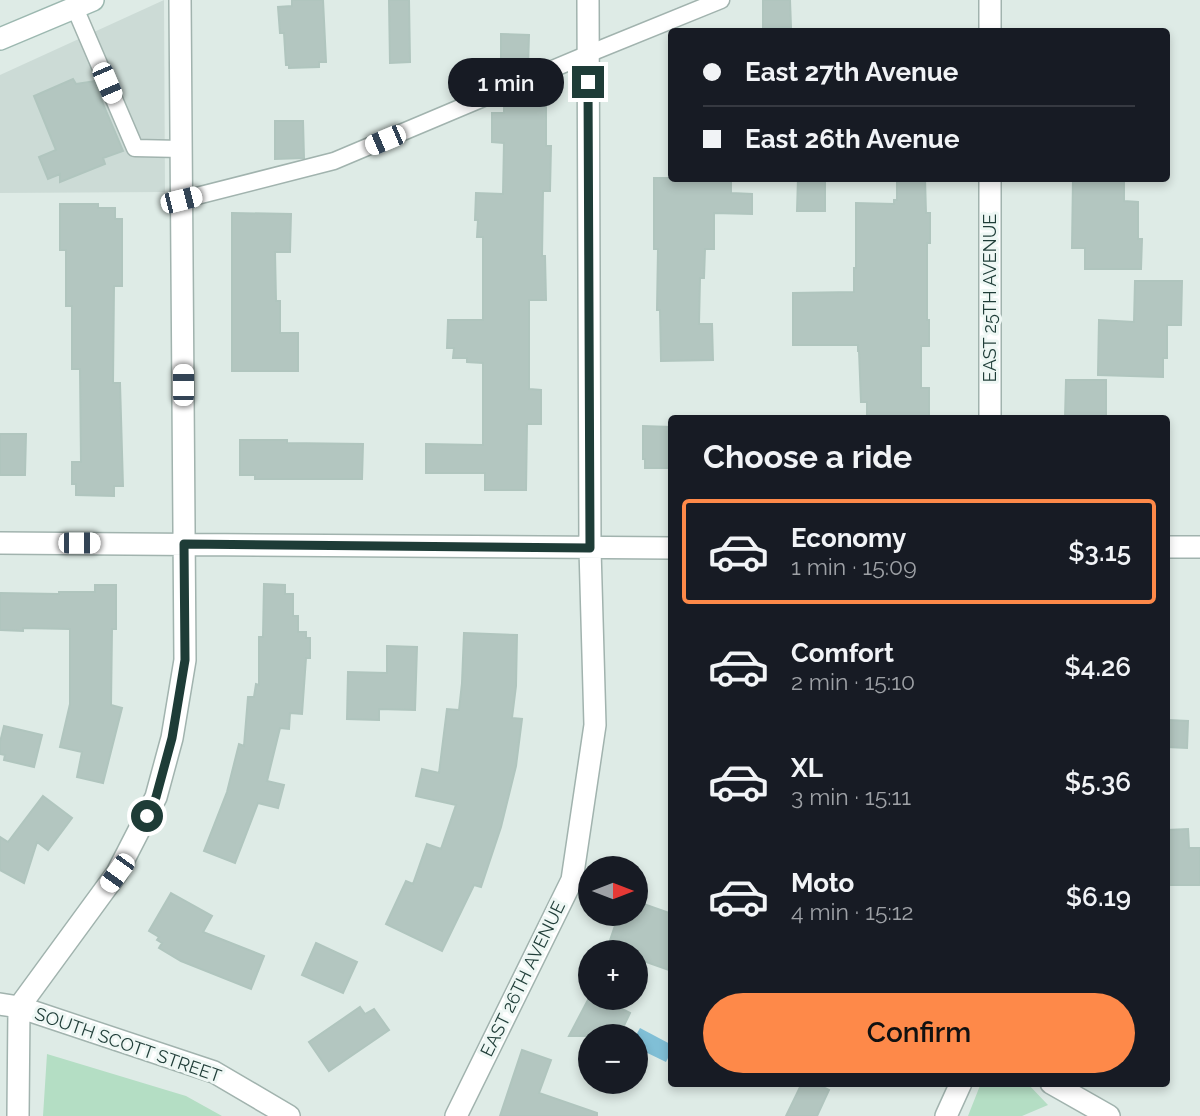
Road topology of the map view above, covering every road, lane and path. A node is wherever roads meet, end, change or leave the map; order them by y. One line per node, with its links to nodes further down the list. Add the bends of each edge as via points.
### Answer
1 (180, 0): 9 (street)
2 (588, 0): 8 (street, EAST 26TH AVENUE)
3 (721, 0): 8 (lane)
4 (990, 0): 6 (street)
5 (84, 4): 7 (street); 9 (lane, via 135,148)
6 (990, 28)
7 (0, 39)
8 (588, 54): 11 (lane, via 334,161); 17 (street, EAST 26TH AVENUE)
9 (181, 149): 11 (street)
10 (990, 182): 12 (street, EAST 25TH AVENUE)
11 (181, 200): 14 (street)
12 (990, 415)
13 (0, 543): 14 (street)
14 (184, 544): 17 (street); 19 (street, via 185,660 156,797 117,873)
15 (1170, 547): 16 (street)
16 (1200, 547)
17 (590, 548): 18 (street); 24 (street, EAST 26TH AVENUE, via 595,725 572,880)
18 (668, 548)
19 (9, 1005): 22 (street); 23 (street, SOUTH SCOTT STREET, via 215,1072)
20 (959, 1087): 25 (street)
21 (1058, 1087): 26 (street)
22 (18, 1116)
23 (289, 1116)
24 (456, 1116)
25 (946, 1116)
26 (1109, 1116)

